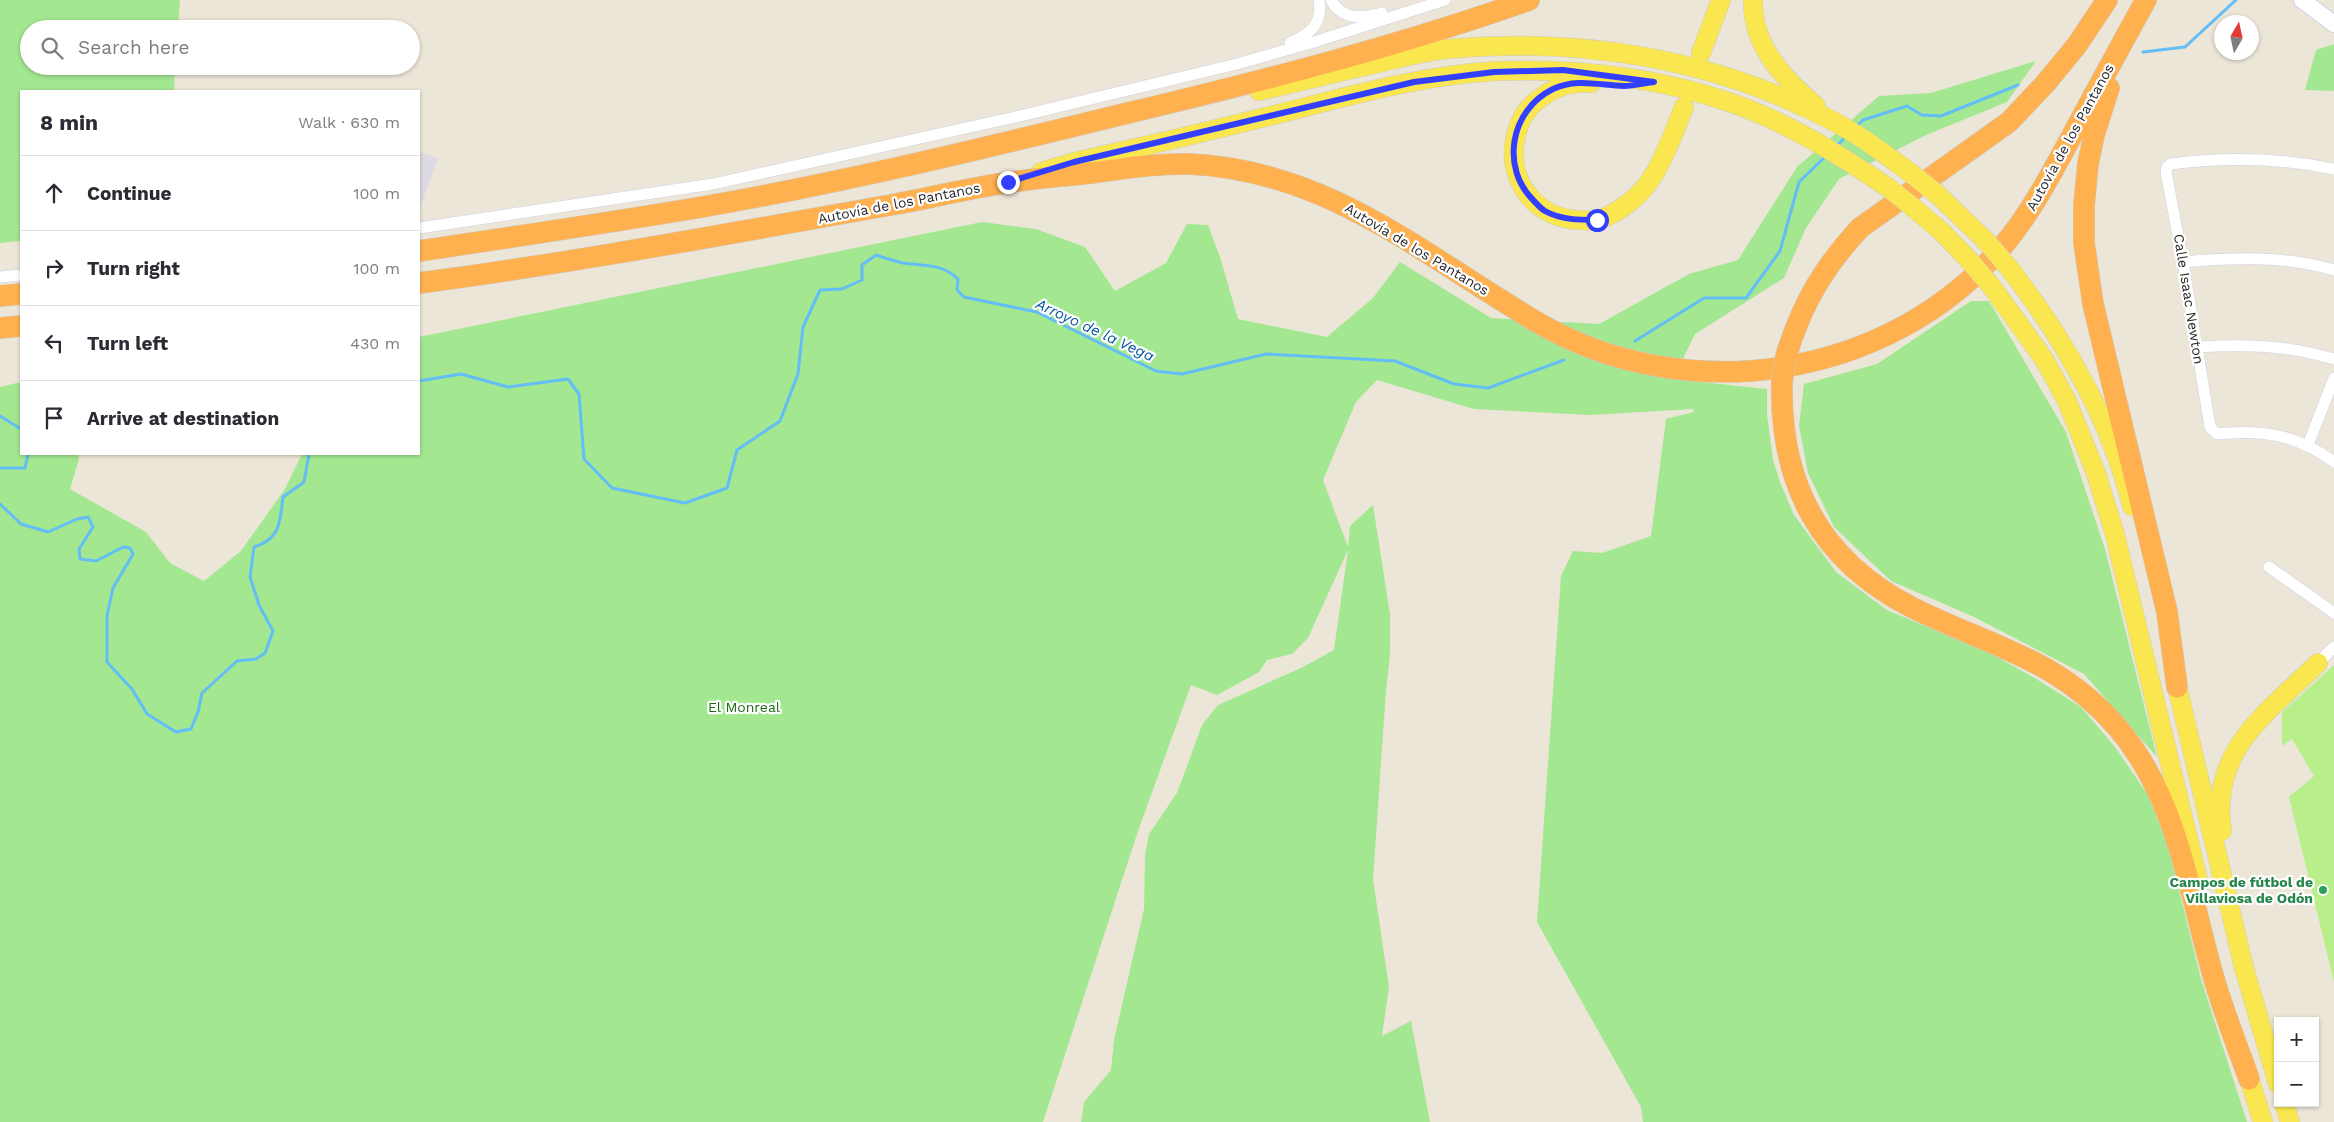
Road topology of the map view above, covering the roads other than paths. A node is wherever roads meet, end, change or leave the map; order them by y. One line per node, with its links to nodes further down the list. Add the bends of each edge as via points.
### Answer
1 (1319, 0): 14 (street, via 1319,20 1308,35)
2 (1332, 0): 3 (street, via 1343,14 1361,17)
3 (1440, 0)
4 (1445, 0): 14 (street)
5 (1528, 0): 18 (highway, via 1468,22 1248,84)
6 (1721, 0): 13 (main road)
7 (1753, 0): 17 (main road, via 1756,28 1766,52 1784,76)
8 (2108, 0): 44 (highway, bridge, via 2046,84 2009,122 1860,228 1821,274 1805,304 1786,356 1782,381 1783,428 1798,489 1814,520 1840,554 1875,586 1906,604 2011,650 2065,680 2096,705 2136,752 2161,796 2174,832 2211,971)
9 (2146, 0): 20 (highway, Autovía de los Pantanos, via 2049,179 2003,246 1972,279 1936,306 1863,346 1792,366 1756,372 1664,369 1591,347 1541,325 1328,196 1247,171 1193,164 1158,164)
10 (2155, 0): 41 (highway, via 2105,96 2088,164 2084,243 2093,304 2167,612)
11 (2302, 0): 12 (street)
12 (2334, 24)
13 (1701, 53)
14 (1237, 64): 21 (street, via 713,184)
15 (1654, 82): 16 (main road, via 1626,86 1575,82 1552,89 1530,105 1518,127 1513,152 1515,173 1526,194 1544,211 1568,219 1597,220 1620,209 1640,193 1660,162); 20 (main road, via 1563,70 1494,72 1414,82 1074,162); 44 (main road, bridge, via 1734,104 1843,157 1890,189 1942,232 1968,259 2044,359 2066,401 2096,474 2115,535 2210,935)
16 (1684, 107)
17 (1832, 120): 18 (main road, via 1761,89 1686,64 1611,50 1508,46 1446,50 1394,59 1056,138); 41 (main road, bridge, via 1912,174 1987,242 2042,311 2063,344 2105,427 2128,492)
18 (969, 152): 22 (highway, via 703,207)
19 (2334, 169): 23 (street, Calle Isaac Newton, via 2259,160 2171,164 2166,172)
20 (1008, 182): 27 (highway, Autovía de los Pantanos, via 630,252)
21 (420, 228)
22 (420, 251)
23 (2183, 262): 24 (street, via 2230,257); 32 (street, Calle Isaac Newton)
24 (2334, 270)
25 (20, 274): 26 (street)
26 (0, 277)
27 (420, 283)
28 (20, 294): 29 (highway)
29 (0, 296)
30 (20, 326): 31 (highway)
31 (0, 328)
32 (2196, 347): 33 (street, via 2260,344); 35 (street, Calle Isaac Newton, via 2213,431 2217,434 2267,434)
33 (2334, 359)
34 (2334, 378): 35 (street)
35 (2308, 445): 36 (street)
36 (2334, 462)
37 (2269, 566): 38 (street)
38 (2334, 613)
39 (2334, 647): 40 (street)
40 (2318, 663): 42 (main road, via 2249,731 2233,753 2225,772 2219,812)
41 (2177, 687): 42 (main road)
42 (2244, 968): 43 (main road)
43 (2274, 1070)
44 (2249, 1079): 46 (main road)
45 (2285, 1107): 47 (main road)
46 (2263, 1122)
47 (2290, 1122)

